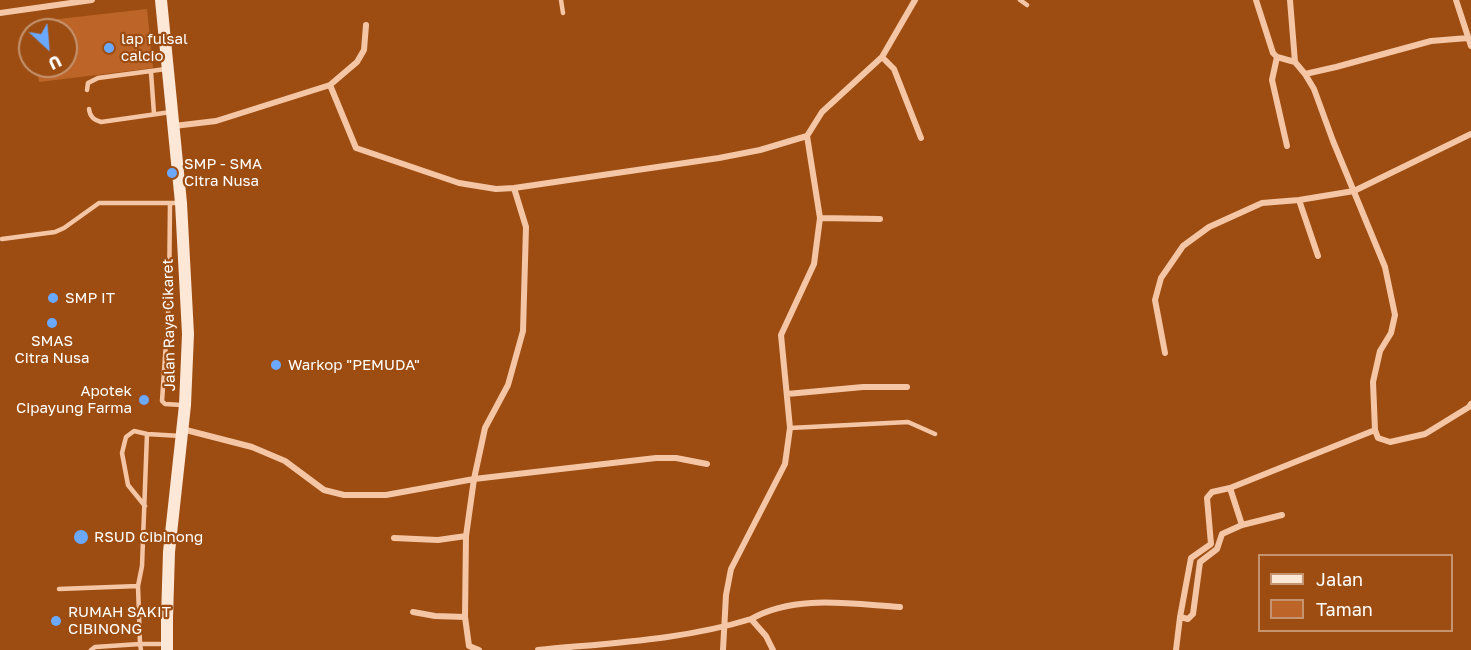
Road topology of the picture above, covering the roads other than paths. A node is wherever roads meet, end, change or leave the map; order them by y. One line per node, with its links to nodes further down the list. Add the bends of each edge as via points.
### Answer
1 (92, 0): 10 (street)
2 (161, 0): 18 (main road, Jalan Raya Cikaret)
3 (561, 0): 11 (lane)
4 (915, 0): 15 (street)
5 (1020, 0): 9 (lane)
6 (1256, 0): 16 (street)
7 (1290, 0): 17 (street)
8 (1456, 0): 13 (street)
9 (1027, 5)
10 (0, 13)
11 (563, 13)
12 (366, 25): 21 (street, via 364,50 357,62)
13 (1468, 38): 14 (street); 20 (street, via 1431,41)
14 (1471, 46)
15 (882, 57): 28 (street, via 822,112); 29 (street, via 894,69)
16 (1276, 57): 17 (street); 30 (street, via 1272,80)
17 (1294, 62): 20 (street)
18 (167, 69): 19 (lane); 24 (main road, Jalan Raya Cikaret)
19 (151, 72): 22 (lane, via 98,78 88,83); 25 (lane)
20 (1305, 74): 32 (street)
21 (330, 85): 26 (street, via 216,121); 31 (street, via 356,148 459,183)
22 (87, 90)
23 (89, 108): 25 (lane, via 91,117 101,122)
24 (172, 111): 25 (lane); 26 (main road, Jalan Raya Cikaret)
25 (154, 114)
26 (173, 126): 34 (main road, Jalan Raya Cikaret)
27 (1471, 134): 32 (street)
28 (807, 136): 31 (street, via 719,158); 35 (street)
29 (921, 138)
30 (1287, 146)
31 (514, 188): 52 (street, via 526,227 523,331 508,385 485,428)
32 (1354, 191): 33 (street); 47 (street, via 1385,267 1395,315 1391,333 1380,351 1373,382)
33 (1299, 200): 38 (street); 41 (street, via 1262,203 1209,227 1183,246 1161,278 1155,300)
34 (175, 203): 37 (lane, via 99,203 55,232); 39 (lane); 40 (main road, Jalan Raya Cikaret)
35 (820, 218): 36 (street); 43 (street, via 814,264 781,335)
36 (880, 219)
37 (2, 239)
38 (1318, 256)
39 (169, 299): 40 (lane); 45 (lane, via 162,401)
40 (186, 301): 45 (main road, Jalan Raya Cikaret)
41 (1165, 353)
42 (907, 387): 43 (street)
43 (787, 394): 46 (street)
44 (1471, 404): 47 (street, via 1425,434 1390,442 1378,438)
45 (185, 405): 48 (main road, Jalan Raya Cikaret)
46 (790, 428): 50 (lane, via 908,422); 66 (street, via 785,464 731,569)
47 (1375, 430): 53 (street)
48 (182, 433): 49 (lane); 52 (street, via 252,447 285,461 324,490 344,495 387,495); 68 (main road, Jalan Raya Cikaret)
49 (147, 434): 54 (lane); 54 (lane, via 134,431 126,437 122,453 128,485)
50 (935, 434)
51 (707, 464): 52 (street, via 656,458)
52 (474, 479): 57 (street)
53 (1230, 488): 56 (street); 64 (street, via 1212,492 1207,498 1211,544 1191,558)
54 (145, 506): 59 (lane)
55 (1282, 514): 56 (street)
56 (1242, 525): 64 (street, via 1222,534 1217,549 1200,562 1193,614 1188,619)
57 (466, 536): 58 (street, via 438,540); 63 (street)
58 (394, 538)
59 (138, 586): 60 (lane); 67 (lane)
60 (59, 589)
61 (900, 607): 65 (street, via 821,602 778,607)
62 (413, 612): 63 (street)
63 (465, 617): 72 (street, via 469,646)
64 (1180, 617): 76 (street)
65 (751, 620): 66 (street); 75 (street)
66 (723, 628): 73 (street); 74 (street)
67 (140, 644): 68 (lane); 69 (lane); 71 (lane)
68 (164, 647)
69 (119, 648): 70 (lane)
70 (91, 650)
71 (141, 650)
72 (478, 650)
73 (538, 650)
74 (723, 650)
75 (773, 650)
76 (1176, 650)

